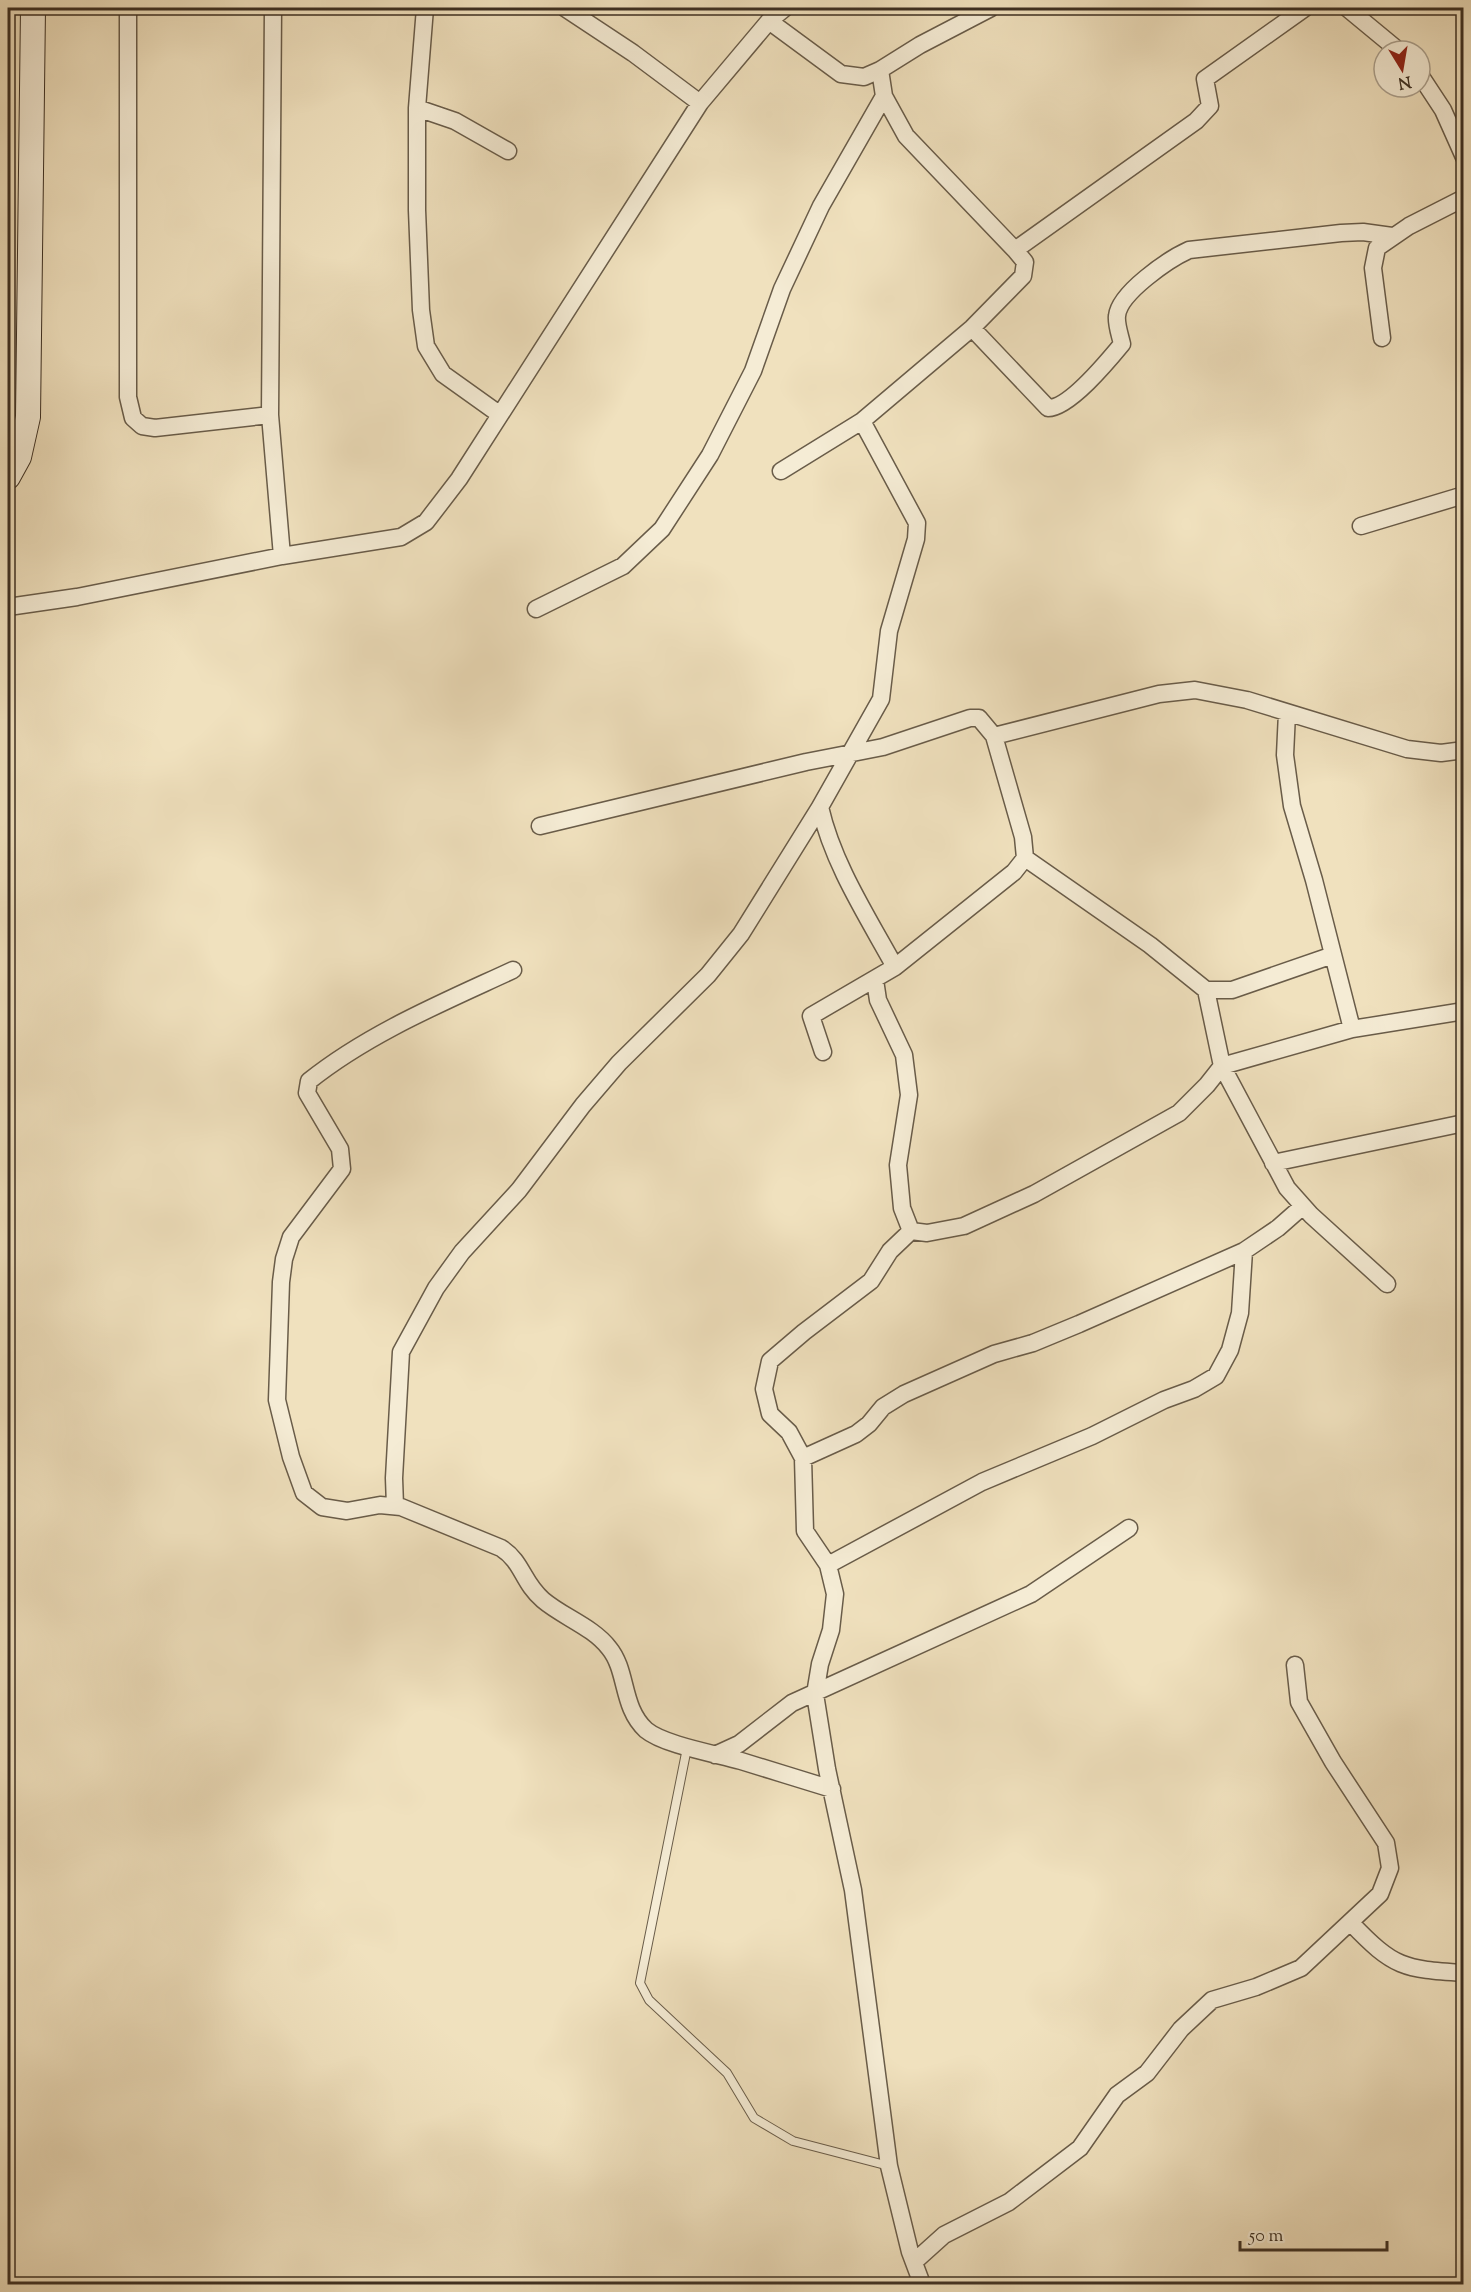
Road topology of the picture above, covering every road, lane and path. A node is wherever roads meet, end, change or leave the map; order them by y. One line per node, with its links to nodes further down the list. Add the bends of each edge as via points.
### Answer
1 (33, 8): 29 (street, via 27,417 19,457)
2 (128, 8): 26 (street, via 130,412 142,426 154,428)
3 (273, 8): 26 (street)
4 (425, 8): 16 (street)
5 (565, 8): 15 (street)
6 (785, 8): 10 (street)
7 (991, 8): 12 (street)
8 (1305, 8): 22 (street, via 1205,79 1210,106 1196,121)
9 (1347, 8): 11 (street)
10 (769, 21): 12 (street, via 841,74 864,76); 15 (street)
11 (1384, 39)
12 (880, 70): 14 (street)
13 (1432, 93): 18 (street)
14 (884, 96): 22 (street, via 906,136); 34 (street, via 820,206 782,289 753,371 710,455 662,530 623,566)
15 (700, 103): 25 (street)
16 (417, 108): 19 (street, via 456,121); 25 (street, via 419,279 426,346 443,374)
17 (1464, 119): 18 (street)
18 (1461, 150)
19 (508, 151)
20 (1464, 198): 21 (street)
21 (1392, 236): 23 (street, via 1341,233 1189,250 1174,257 1142,283 1118,311 1122,344 1066,402 1054,408 1048,408); 24 (street, via 1373,256)
22 (1016, 250): 23 (street, via 1024,262 1023,276)
23 (972, 328): 27 (street)
24 (1382, 338)
25 (499, 414): 32 (street, via 442,503 418,529 401,537)
26 (270, 415): 32 (street)
27 (862, 421): 28 (street); 38 (street, via 917,523 916,539 888,631 881,699)
28 (781, 471)
29 (8, 477)
30 (1464, 495): 31 (street)
31 (1361, 526)
32 (282, 556): 33 (street)
33 (8, 607)
34 (536, 609)
35 (1287, 713): 36 (street, via 1195,690 1159,694); 37 (street, via 1407,749 1442,753); 42 (street, via 1285,755 1290,796)
36 (994, 736): 38 (street, via 979,718 970,718); 41 (street, via 1023,837)
37 (1464, 750)
38 (848, 756): 39 (street); 40 (street, via 806,762)
39 (820, 807): 43 (street, via 826,834); 58 (street, via 741,934 708,975 583,1105 519,1190 462,1252 436,1288 401,1352)
40 (540, 826)
41 (1025, 858): 43 (street, via 1014,872); 46 (street, via 1150,945)
42 (1333, 955): 46 (street, via 1232,990); 48 (street)
43 (895, 968): 45 (street)
44 (513, 970): 58 (street, via 380,1035 309,1081 308,1093 340,1149 342,1169 291,1237 284,1259 277,1400 304,1493 322,1507 347,1511)
45 (875, 980): 49 (street, via 811,1016); 54 (street, via 878,1000 904,1055 909,1095 898,1166 902,1208)
46 (1206, 990): 50 (street)
47 (1464, 1011): 48 (street)
48 (1352, 1029): 50 (street)
49 (823, 1052)
50 (1222, 1066): 52 (street); 54 (street, via 1179,1113 1034,1194 964,1226 927,1233)
51 (1464, 1123): 52 (street)
52 (1273, 1163): 53 (street)
53 (1303, 1206): 55 (street); 56 (street)
54 (910, 1231): 57 (street, via 890,1251 872,1281 770,1361 764,1389 770,1414 789,1432)
55 (1244, 1251): 57 (street, via 1079,1324 994,1354 904,1394 883,1407 856,1434); 60 (street, via 1240,1313 1230,1350 1216,1376 1092,1436 982,1482)
56 (1387, 1284)
57 (803, 1458): 60 (street, via 805,1531)
58 (395, 1506): 63 (street, via 460,1529 515,1557 532,1589 610,1648 626,1698 647,1731)
59 (1130, 1528): 62 (street, via 1031,1594)
60 (828, 1565): 62 (street, via 835,1594 831,1630)
61 (1294, 1665): 66 (street, via 1299,1702 1386,1843 1389,1868 1384,1885)
62 (815, 1694): 64 (street, via 792,1702 739,1744); 65 (street)
63 (687, 1748): 64 (street); 68 (lane, via 640,1983 649,2000 727,2073 754,2118 793,2141)
64 (715, 1755): 65 (street)
65 (832, 1789): 68 (street, via 853,1890)
66 (1351, 1923): 67 (street, via 1390,1960 1419,1970); 69 (street, via 1301,1968 1212,2000 1181,2029 1147,2073 1117,2095 1080,2148 1009,2202 944,2235)
67 (1464, 1973)
68 (889, 2166): 69 (street)
69 (914, 2262): 70 (street)
70 (922, 2284)

